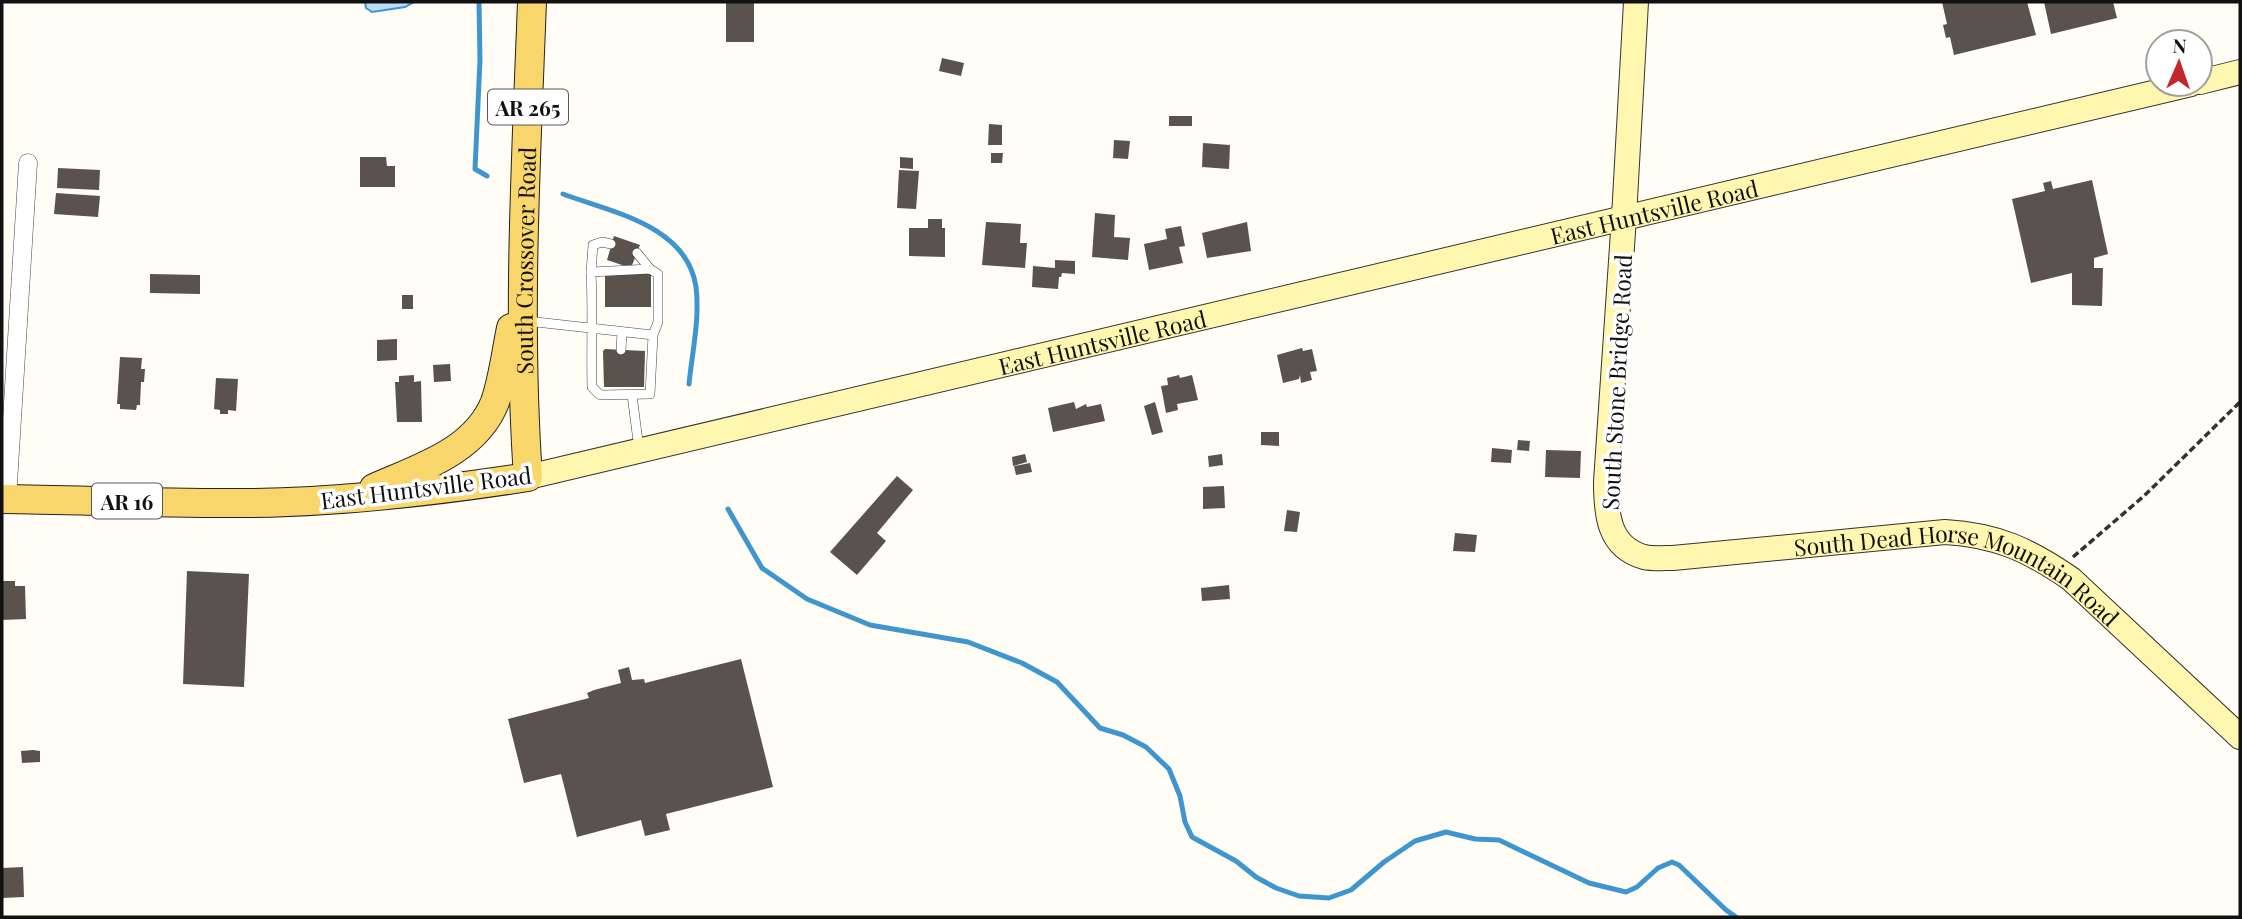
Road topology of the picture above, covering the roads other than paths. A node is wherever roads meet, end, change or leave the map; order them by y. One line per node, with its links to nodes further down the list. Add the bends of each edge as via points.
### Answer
1 (532, 2): 12 (main road, South Crossover Road / AR 265)
2 (1636, 2): 7 (main road, South Stone Bridge Road)
3 (2240, 72): 4 (main road)
4 (2214, 78)
5 (2144, 95): 7 (main road, East Huntsville Road / AR 16)
6 (28, 163): 21 (street)
7 (1624, 217): 19 (main road, East Huntsville Road / AR 16); 23 (main road, South Stone Bridge Road, via 1606,507 1610,528)
8 (611, 244): 11 (lane, via 593,245)
9 (637, 253): 10 (lane)
10 (650, 269): 11 (lane); 16 (lane, via 658,274 658,322)
11 (591, 272): 14 (lane)
12 (522, 276): 13 (main road, South Crossover Road / AR 265); 22 (main road, via 495,402 483,424 446,456)
13 (522, 321): 14 (lane); 20 (main road, South Crossover Road / AR 265)
14 (591, 328): 15 (lane); 18 (lane, via 592,387 600,395 619,391)
15 (622, 332): 16 (lane); 17 (lane)
16 (653, 335): 18 (lane, via 650,394)
17 (621, 350)
18 (632, 395): 19 (lane)
19 (639, 451): 20 (main road, East Huntsville Road / AR 16)
20 (528, 477): 22 (main road, East Huntsville Road / AR 16)
21 (4, 499): 22 (main road, East Huntsville Road / AR 16, via 253,503)
22 (349, 499)
23 (1625, 547): 24 (main road, South Dead Horse Mountain Road, via 1644,556 1673,558 1945,532 2011,544 2071,579)
24 (2240, 737)

